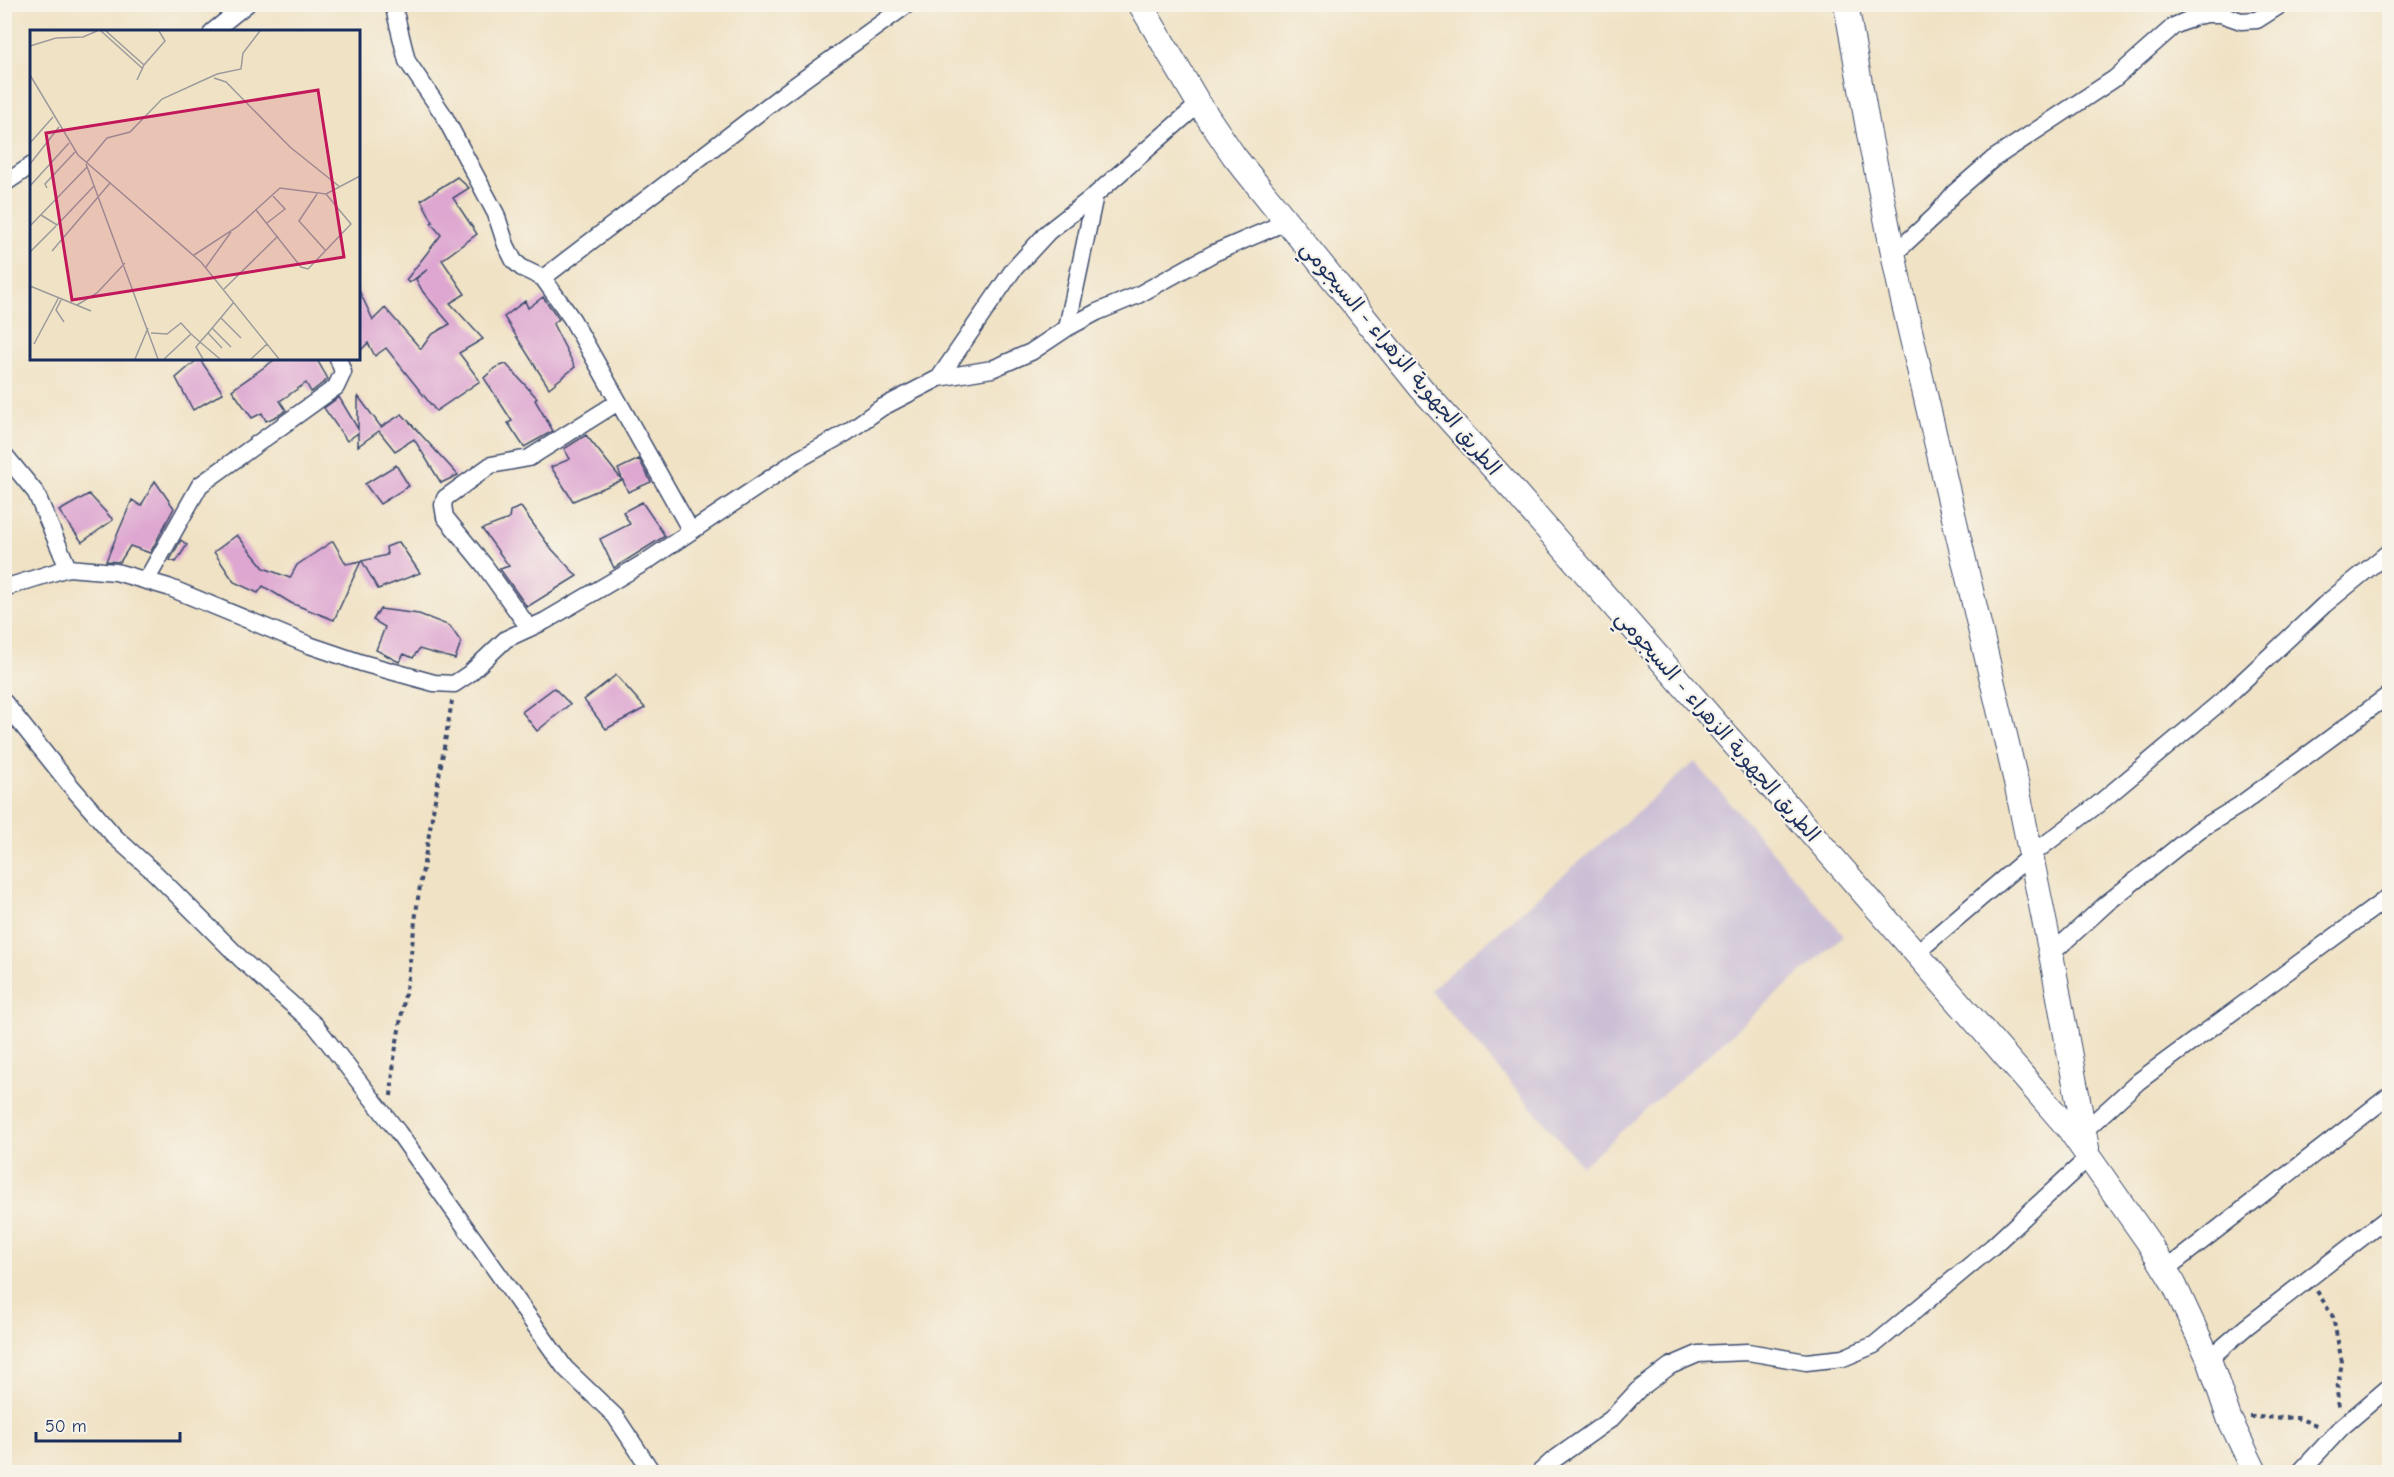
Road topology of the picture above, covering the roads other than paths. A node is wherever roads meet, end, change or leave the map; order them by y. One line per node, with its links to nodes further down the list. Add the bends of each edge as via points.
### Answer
1 (247, 4): 7 (street)
2 (393, 4): 14 (street, via 407,61 443,114 496,214 514,261)
3 (908, 4): 14 (street)
4 (1140, 4): 8 (main road, الطريق الجهوية الزهراء - السيجومي)
5 (1846, 4): 13 (main road)
6 (2282, 4): 13 (street, via 2257,20 2208,14 2175,26 2114,79 1993,159)
7 (214, 30)
8 (1199, 104): 11 (street); 12 (main road, الطريق الجهوية الزهراء - السيجومي, via 1234,156)
9 (30, 166): 10 (street)
10 (4, 184)
11 (1095, 195): 15 (street); 17 (street, via 1048,232 1013,270)
12 (1287, 222): 15 (street, via 1214,253); 30 (main road, الطريق الجهوية الزهراء - السيجومي, via 1421,388)
13 (1894, 254): 28 (main road)
14 (543, 278): 18 (street, via 572,319)
15 (1067, 328): 17 (street, via 1031,352 992,369)
16 (340, 360): 23 (street, via 343,372 336,387 200,485)
17 (939, 378): 20 (street, via 799,459)
18 (618, 402): 20 (street); 25 (street, via 529,458 491,465 446,498 443,505 446,517)
19 (4, 454): 22 (street, via 36,493)
20 (691, 531): 25 (street, via 647,561)
21 (2390, 551): 28 (street, via 2324,605 2224,699 2097,806)
22 (68, 568): 23 (street, via 116,572); 24 (street)
23 (146, 580): 25 (street, via 290,638 434,683 454,684 506,639)
24 (4, 588)
25 (529, 628)
26 (2390, 694): 31 (street, via 2240,805 2199,830 2107,903)
27 (4, 702): 38 (street, via 115,837 315,1025 389,1121 565,1368 615,1416)
28 (2031, 855): 30 (street); 31 (main road)
29 (2390, 896): 33 (street, via 2139,1081)
30 (1915, 954): 33 (main road, الطريق الجهوية الزهراء - السيجومي)
31 (2051, 954): 33 (main road)
32 (2390, 1095): 35 (street)
33 (2087, 1147): 35 (main road, الطريق الجهوية الزهراء - السيجومي); 39 (street, via 1992,1247 1874,1346 1843,1358 1806,1362 1748,1352 1698,1354 1670,1366 1638,1390 1611,1419)
34 (2390, 1216): 36 (street)
35 (2165, 1270): 36 (main road, الطريق الجهوية الزهراء - السيجومي)
36 (2209, 1359): 40 (main road, الطريق الجهوية الزهراء - السيجومي, via 2229,1418)
37 (2390, 1386): 41 (street, via 2339,1430)
38 (652, 1473)
39 (1540, 1473)
40 (2256, 1473)
41 (2300, 1473)

